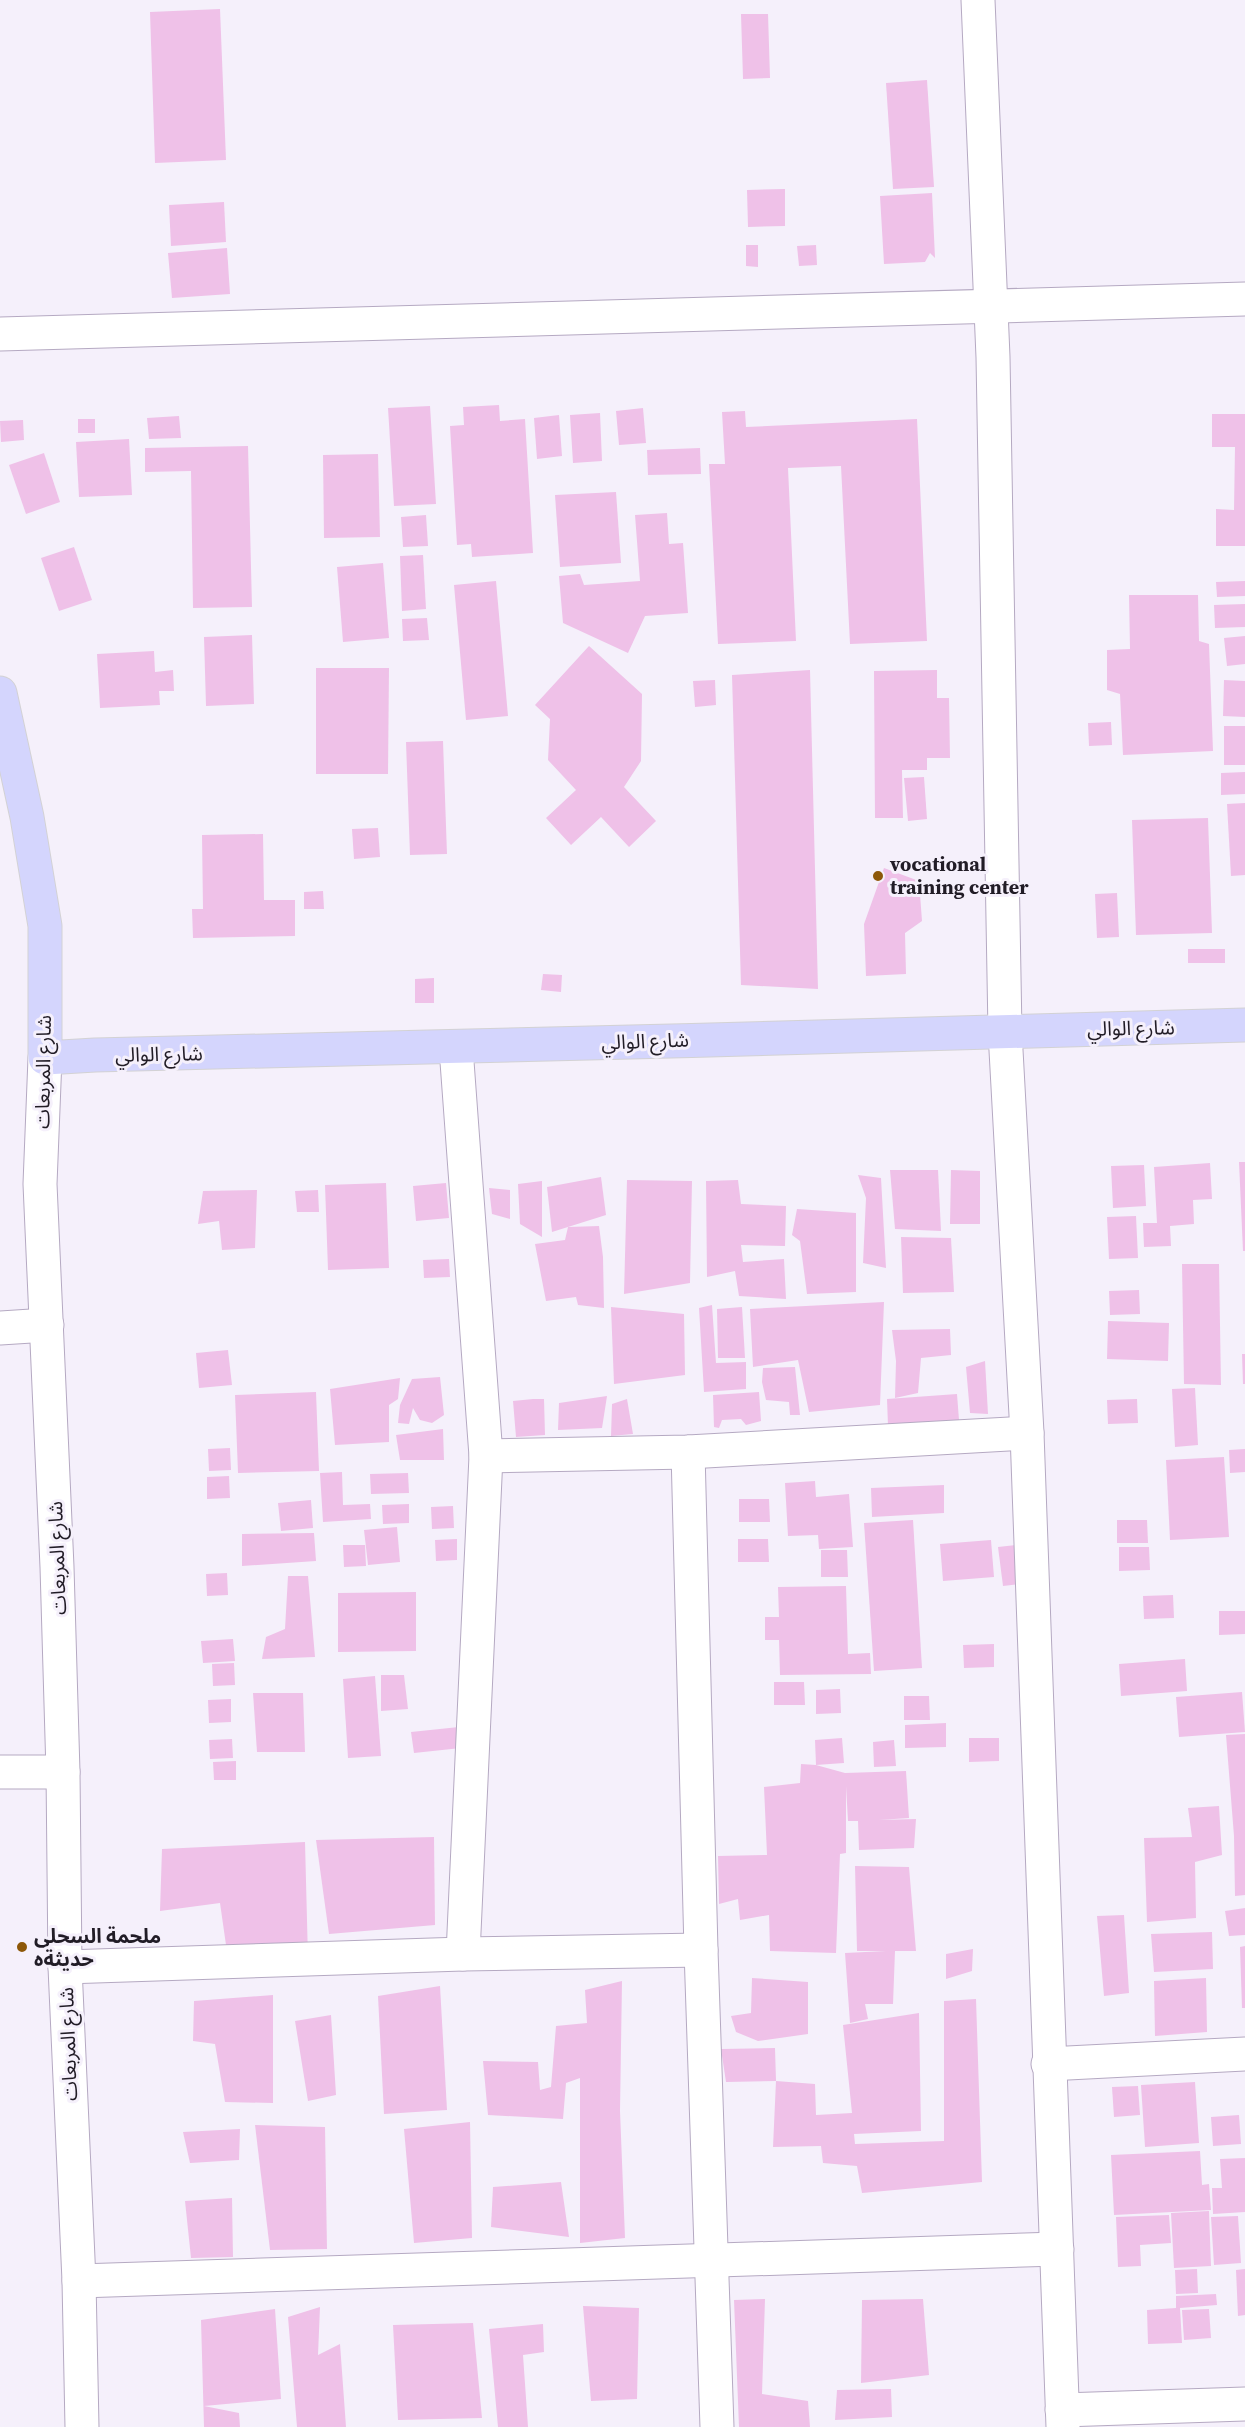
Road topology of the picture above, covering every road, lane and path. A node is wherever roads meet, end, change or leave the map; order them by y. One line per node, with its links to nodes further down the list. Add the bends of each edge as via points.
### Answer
1 (978, 0): 3 (street)
2 (1245, 299): 3 (street)
3 (991, 307): 4 (street); 7 (street)
4 (0, 334)
5 (0, 693): 9 (main road, شارع المربعات, via 45,926)
6 (1245, 1025): 7 (main road, شارع الوالي)
7 (1005, 1032): 8 (main road, شارع الوالي); 12 (street)
8 (456, 1048): 9 (main road, شارع الوالي); 14 (street)
9 (45, 1058): 10 (street, شارع المربعات, via 40,1184)
10 (47, 1325): 11 (street); 16 (street, شارع المربعات)
11 (0, 1328)
12 (1028, 1433): 13 (street); 21 (street)
13 (688, 1452): 14 (street); 17 (street)
14 (486, 1456): 18 (street)
15 (0, 1772): 16 (street)
16 (63, 1772): 19 (street, شارع المربعات)
17 (701, 1950): 18 (street); 23 (street)
18 (462, 1954): 19 (street)
19 (65, 1967): 24 (street, شارع المربعات)
20 (1245, 2054): 21 (street)
21 (1048, 2064): 22 (street)
22 (1057, 2249): 23 (street); 26 (street)
23 (711, 2261): 24 (street); 28 (street)
24 (79, 2281): 27 (street, شارع المربعات)
25 (1245, 2404): 26 (street)
26 (1063, 2419)
27 (82, 2427)
28 (717, 2427)

